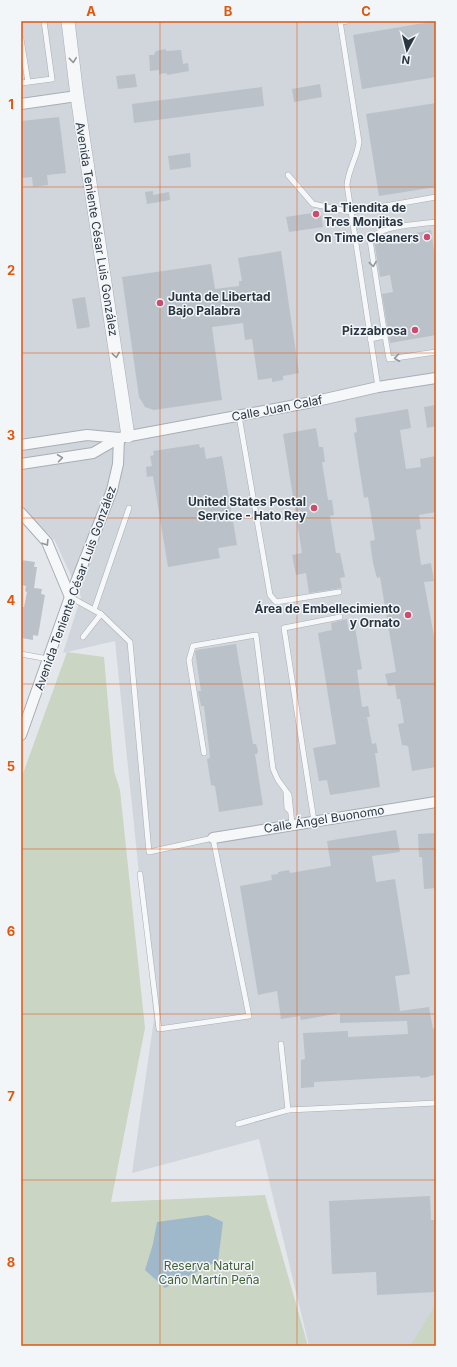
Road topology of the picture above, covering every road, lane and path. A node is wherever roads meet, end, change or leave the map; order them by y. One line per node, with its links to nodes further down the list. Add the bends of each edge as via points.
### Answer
1 (44, 21): 6 (lane, via 52,79)
2 (68, 21): 8 (street, Avenida Teniente César Luis González, one-way to 8)
3 (348, 21): 4 (lane)
4 (341, 22): 12 (lane, via 358,142 357,154 348,176)
5 (21, 39): 6 (lane)
6 (28, 82): 7 (lane)
7 (21, 83)
8 (76, 96): 9 (street); 20 (street, Avenida Teniente César Luis González, one-way to 20)
9 (21, 104)
10 (288, 175): 12 (lane, via 313,204)
11 (436, 197): 12 (lane)
12 (351, 212): 15 (lane)
13 (436, 222): 14 (lane, one-way to 14, via 383,230 371,236)
14 (385, 336): 15 (lane); 16 (lane, one-way to 14, via 389,359)
15 (370, 339): 18 (lane)
16 (436, 352)
17 (436, 378): 18 (street, Calle Juan Calaf)
18 (378, 387): 19 (street, Calle Juan Calaf)
19 (240, 416): 20 (street, Calle Juan Calaf); 25 (lane, via 270,595 276,602)
20 (123, 437): 21 (street, via 88,435); 22 (street, one-way to 20, via 93,453); 26 (street, Avenida Teniente César Luis González, via 112,490)
21 (21, 445)
22 (21, 464)
23 (129, 508): 27 (lane)
24 (21, 513): 26 (street, one-way to 26, via 47,542)
25 (339, 592)
26 (70, 597): 27 (lane); 32 (street, Avenida Teniente César Luis González)
27 (94, 610): 28 (lane)
28 (101, 614): 30 (lane); 38 (lane, via 130,642 149,852)
29 (340, 617): 36 (lane, via 284,628)
30 (84, 637)
31 (21, 654): 32 (lane)
32 (48, 659): 33 (street, Avenida Teniente César Luis González)
33 (21, 735)
34 (204, 752): 37 (lane, via 189,660 193,646 256,635 273,769 289,795)
35 (436, 802): 36 (street, Calle Ángel Buonomo)
36 (314, 821): 37 (street, Calle Ángel Buonomo)
37 (292, 824): 38 (street, Calle Ángel Buonomo)
38 (213, 838): 39 (lane, via 249,1016 159,1029)
39 (140, 874)
40 (281, 1044): 42 (lane)
41 (436, 1103): 42 (lane)
42 (288, 1110): 43 (lane)
43 (238, 1124)

